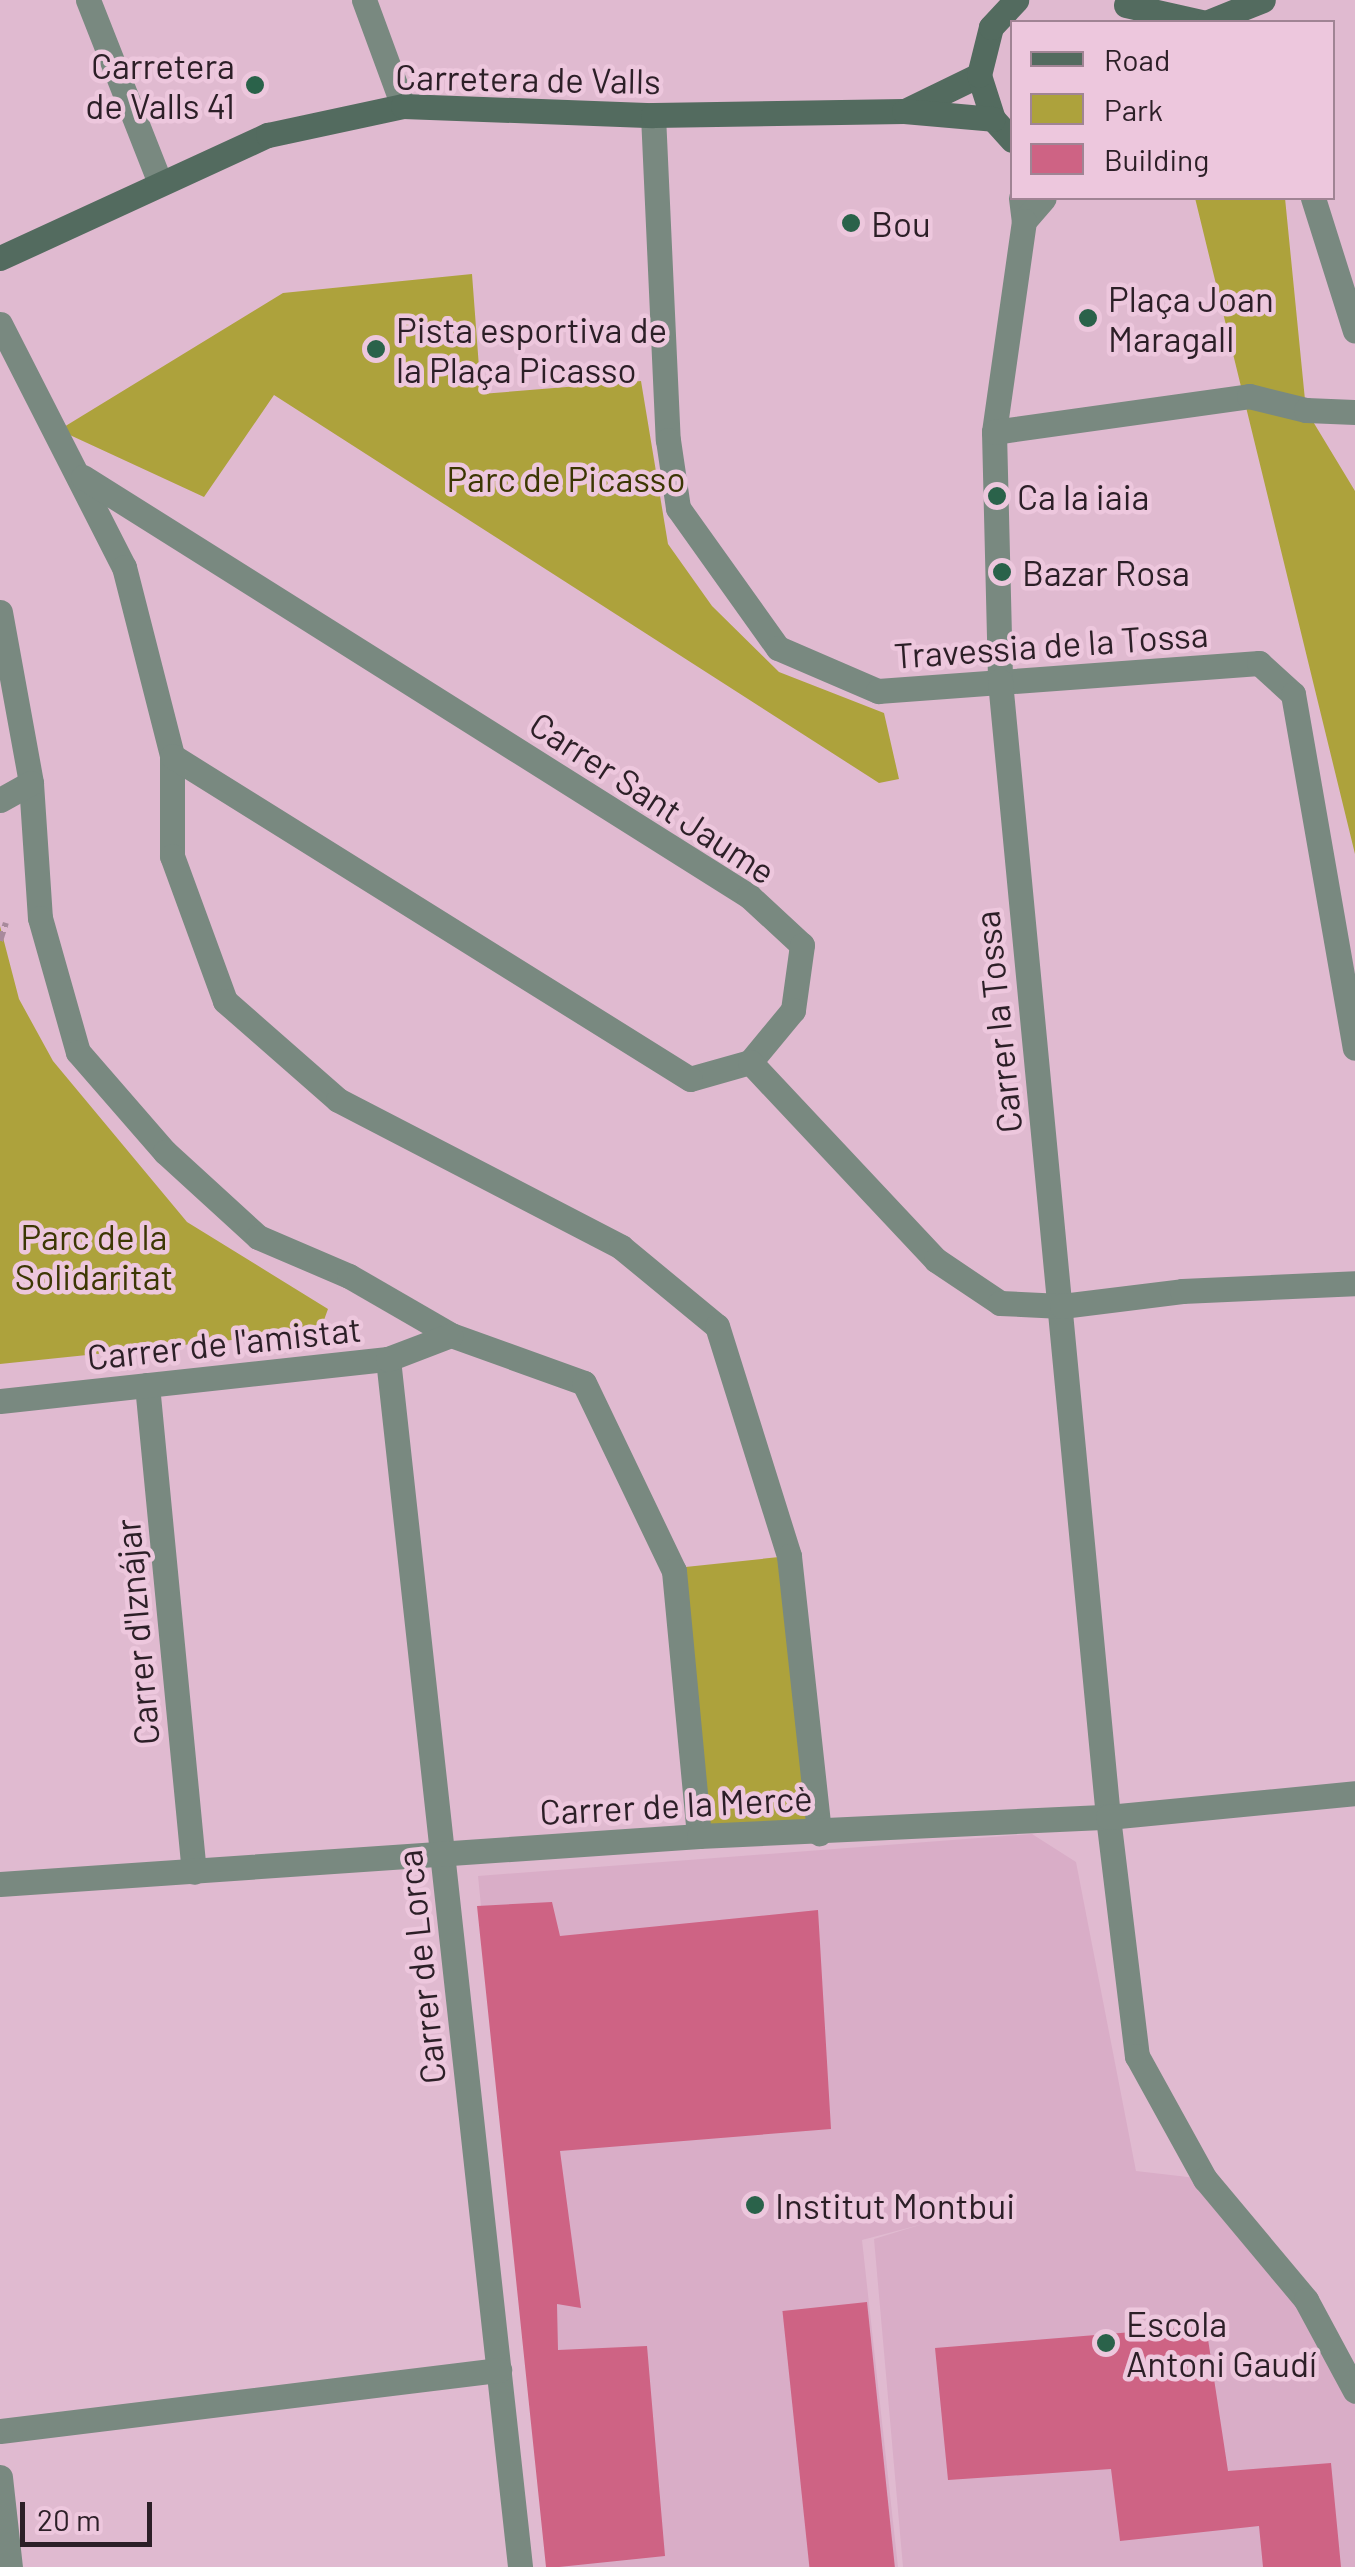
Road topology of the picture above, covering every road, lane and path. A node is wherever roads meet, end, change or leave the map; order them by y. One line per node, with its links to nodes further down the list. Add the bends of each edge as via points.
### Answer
1 (88, 0): 14 (street)
2 (364, 0): 9 (street)
3 (1010, 2): 8 (street, via 986,38)
4 (1128, 9): 6 (street)
5 (1259, 9): 7 (street)
6 (1193, 20)
7 (1213, 20)
8 (979, 75): 10 (street, Carretera de Valls); 12 (street)
9 (403, 106): 11 (street, Carretera de Valls); 14 (street, Carretera de Valls, via 268,136)
10 (904, 111): 11 (street, Carretera de Valls); 12 (street, Carretera de Valls)
11 (653, 115): 24 (street, Travessia de la Tossa, via 668,440 678,508 778,648 878,691)
12 (994, 119): 13 (street)
13 (1010, 138)
14 (159, 180): 17 (street, Carretera de Valls)
15 (1315, 200): 19 (street)
16 (1022, 209): 21 (street, Carrer la Tossa)
17 (0, 258)
18 (0, 324): 22 (street)
19 (1355, 331)
20 (1355, 412): 21 (street, via 1306,410 1249,396)
21 (994, 432): 24 (street, Carrer la Tossa)
22 (83, 478): 25 (street, via 124,567); 29 (street, Carrer Sant Jaume, via 749,896 802,945 794,1010)
23 (0, 612): 26 (street)
24 (1000, 681): 28 (street, Travessia de la Tossa, via 1259,664 1293,694); 31 (street, Carrer la Tossa)
25 (172, 756): 29 (street, via 690,1079); 38 (street, via 172,856 225,1001 338,1100 622,1247 716,1326 789,1556)
26 (30, 782): 27 (street); 32 (street, via 40,918 78,1052 165,1152 258,1236 349,1276)
27 (0, 800)
28 (1355, 1048)
29 (750, 1062): 31 (street, via 936,1260 1000,1303)
30 (1355, 1283): 31 (street, via 1182,1291)
31 (1062, 1306): 37 (street, Carrer la Tossa)
32 (451, 1335): 33 (street, Carrer de l'amistat); 39 (street, via 584,1382 674,1571)
33 (388, 1360): 34 (street, Carrer de l'amistat); 40 (street, Carrer de Lorca)
34 (147, 1386): 35 (street, Carrer de l'amistat); 41 (street, Carrer d'Iznájar)
35 (0, 1402)
36 (1355, 1793): 37 (street, Carrer de la Mercè)
37 (1108, 1817): 38 (street, Carrer de la Mercè); 44 (street, Carrer la Tossa, via 1137,2056 1205,2179 1306,2300)
38 (819, 1832): 39 (street, Carrer de la Mercè)
39 (699, 1836): 40 (street, Carrer de la Mercè)
40 (443, 1852): 41 (street, Carrer de la Mercè); 43 (street, Carrer de Lorca)
41 (194, 1872): 42 (street, Carrer de la Mercè)
42 (0, 1884)
43 (499, 2370): 45 (street); 48 (street, Carrer de Lorca)
44 (1355, 2391)
45 (0, 2431)
46 (0, 2477): 47 (street)
47 (10, 2567)
48 (520, 2567)

